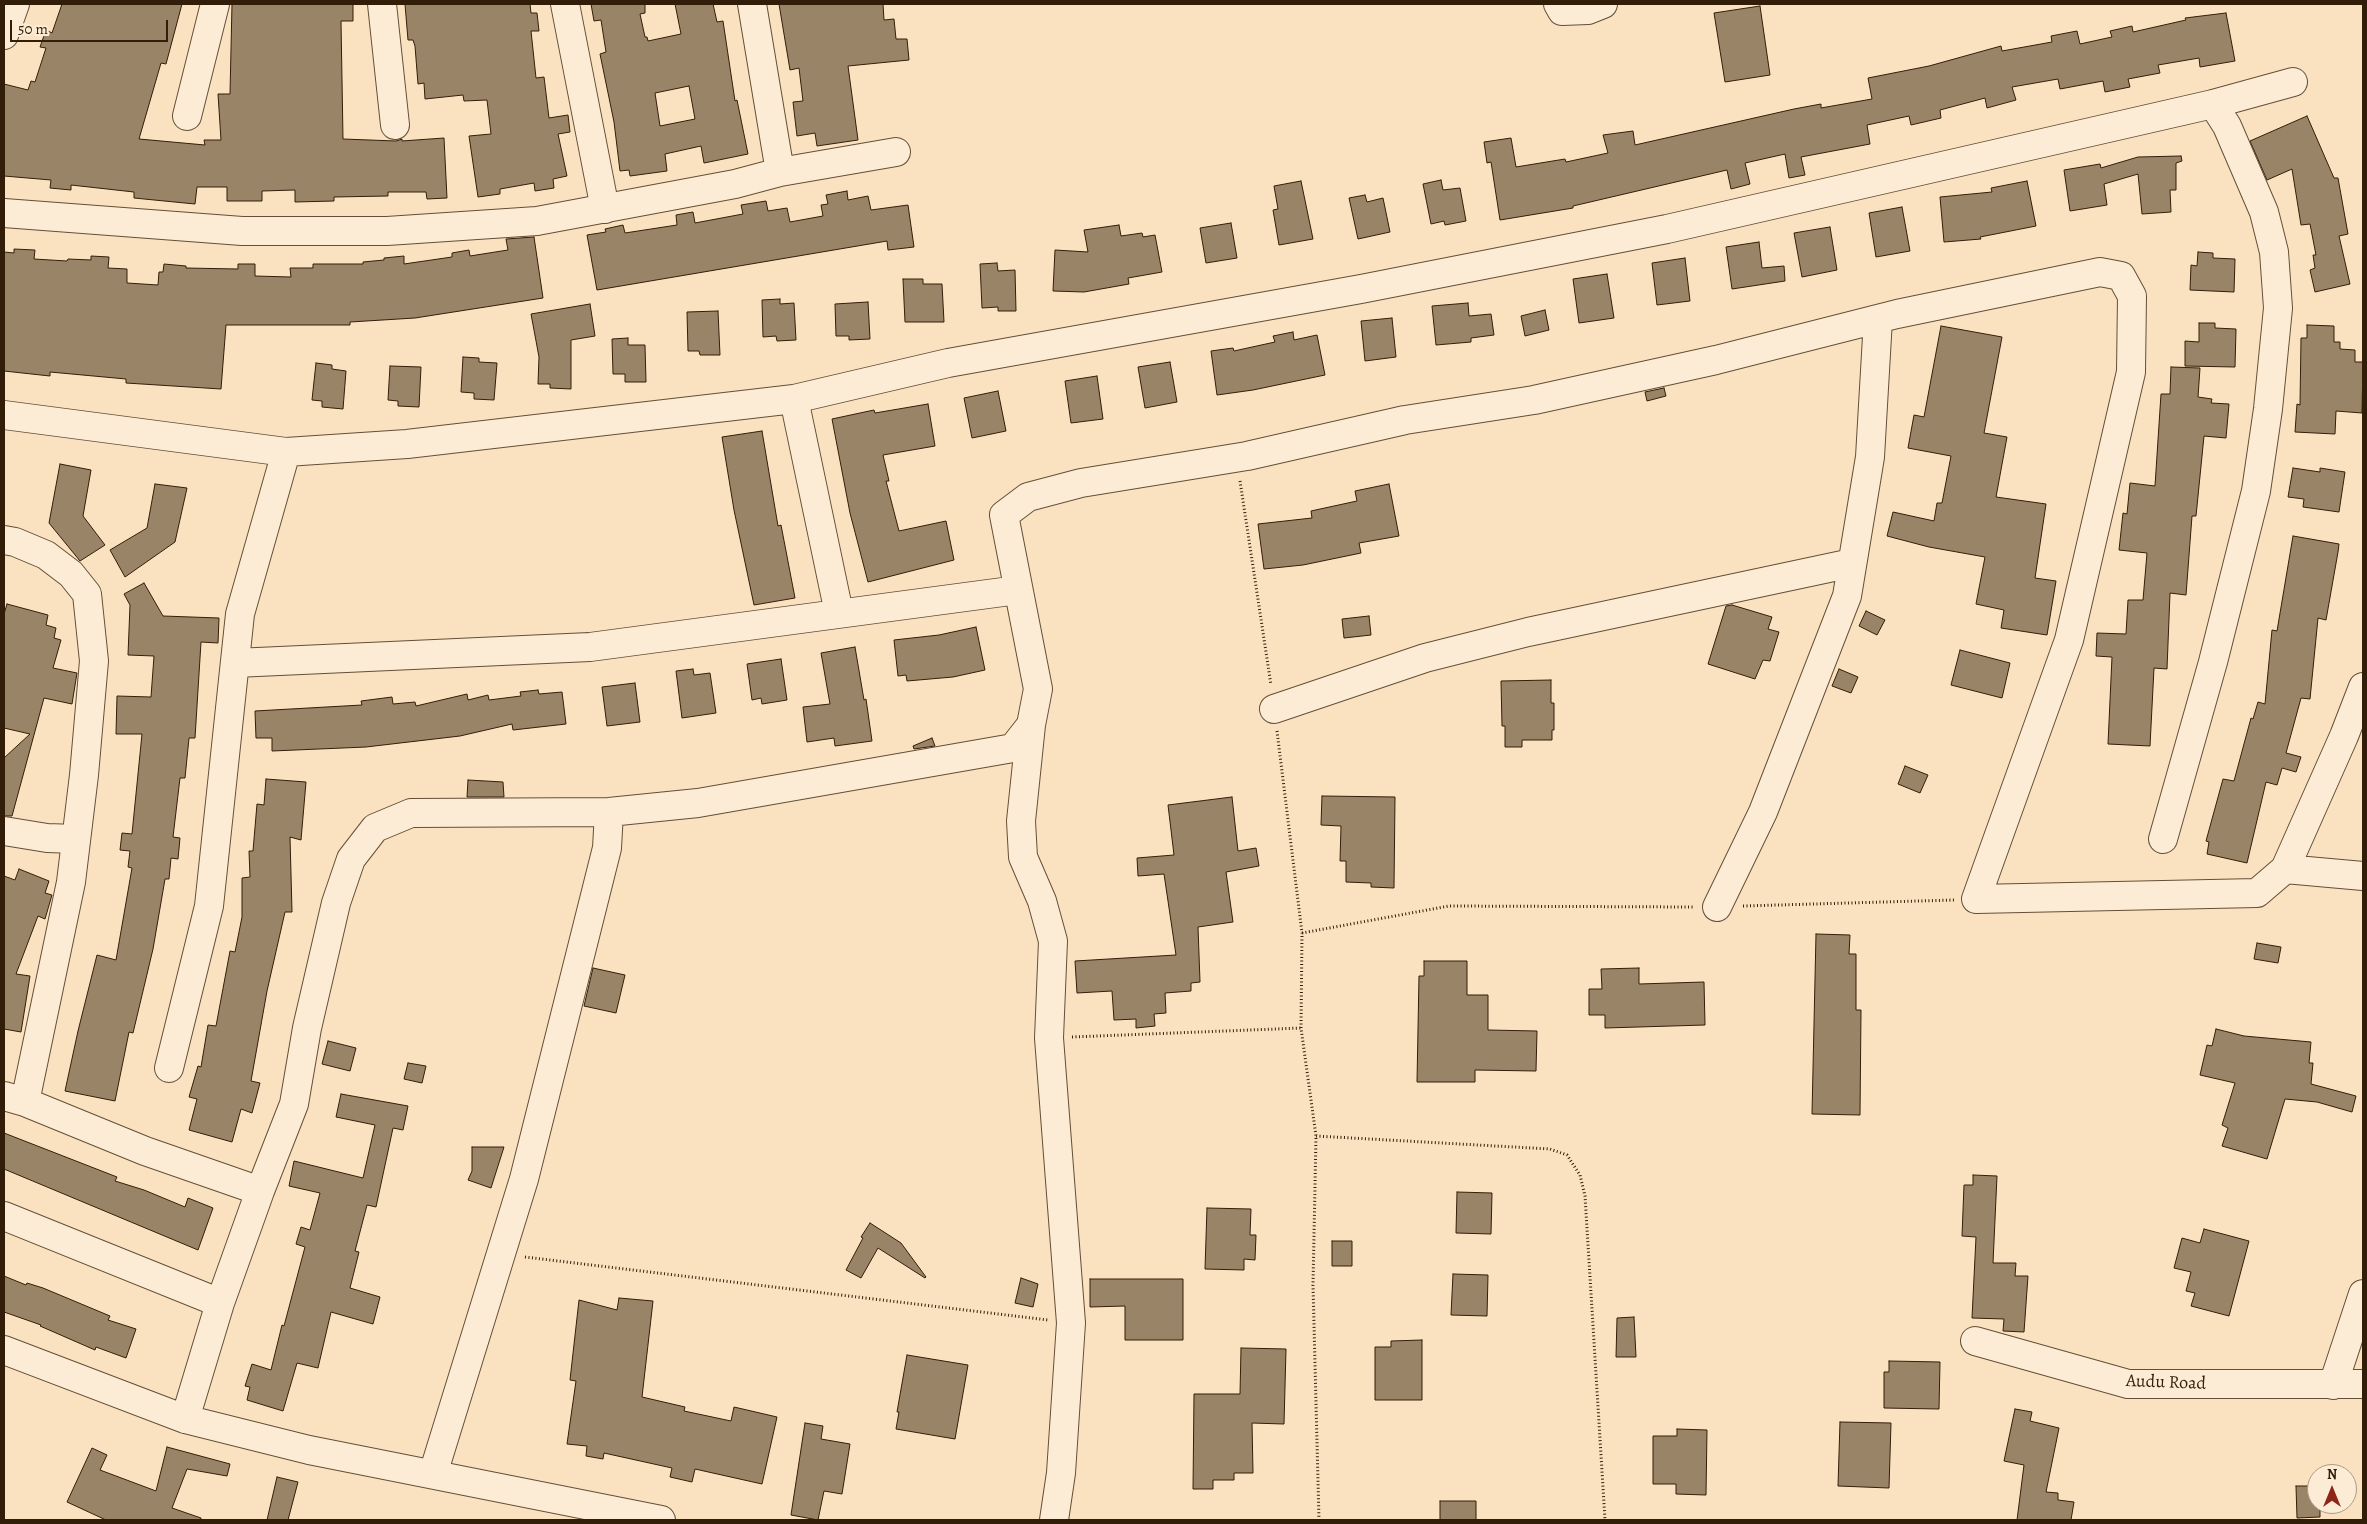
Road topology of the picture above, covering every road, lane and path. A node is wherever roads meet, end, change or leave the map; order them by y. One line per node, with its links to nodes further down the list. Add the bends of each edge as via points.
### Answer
1 (15, 4): 8 (street)
2 (215, 4): 11 (street)
3 (382, 4): 12 (street)
4 (565, 4): 15 (street)
5 (752, 4): 14 (street)
6 (1558, 4): 7 (street, via 1562,11 1588,10)
7 (1603, 4)
8 (4, 35)
9 (2293, 82): 10 (street)
10 (2213, 104): 18 (street, via 1667,229 1360,289 948,363); 33 (street, via 2264,212 2274,252 2278,308 2256,491)
11 (187, 116)
12 (395, 125)
13 (896, 152): 14 (street)
14 (780, 172): 15 (street)
15 (605, 209): 16 (street, via 537,221 387,231 242,231)
16 (4, 213)
17 (1878, 319): 21 (street, via 1716,360 1534,400 1405,420); 23 (street, via 1870,457); 36 (street, via 2100,272 2121,276 2132,296 2131,372 2069,640)
18 (794, 399): 20 (street, via 407,444); 25 (street)
19 (4, 415): 20 (street)
20 (286, 452): 26 (street, via 240,614)
21 (1236, 458): 24 (street, via 1081,483 1028,497 1004,515); 28 (path)
22 (4, 540): 32 (street, via 46,555 71,574 87,594 94,661)
23 (1852, 563): 28 (street, via 1453,650); 37 (street, via 1847,596 1808,699 1763,812)
24 (1018, 590): 25 (street); 29 (street, via 1038,689)
25 (839, 613): 26 (street, via 590,647)
26 (235, 663): 41 (street, via 209,906)
27 (2363, 687): 34 (street)
28 (1274, 709): 38 (path)
29 (1031, 725): 30 (street, via 1013,748 698,803); 40 (street, via 1021,821 1022,848 1053,941)
30 (609, 812): 44 (street, via 411,813 375,828 351,859 336,903 307,1028 294,1104); 46 (street, via 607,848 588,932 524,1179)
31 (4, 831): 32 (street)
32 (76, 839): 42 (street, via 69,891)
33 (2164, 839)
34 (2285, 869): 35 (street); 36 (street, via 2258,893)
35 (2363, 876)
36 (1976, 899): 37 (path)
37 (1717, 907): 38 (path, via 1449,906)
38 (1302, 933): 39 (path)
39 (1301, 1028): 40 (path); 43 (path)
40 (1049, 1038): 49 (street)
41 (169, 1068)
42 (14, 1099): 44 (street, via 144,1151)
43 (1316, 1136): 58 (path, via 1313,1285); 59 (path, via 1550,1150 1567,1155 1580,1175 1586,1196)
44 (260, 1191): 48 (street)
45 (4, 1216): 48 (street)
46 (501, 1254): 49 (path); 55 (street)
47 (2363, 1294): 53 (street)
48 (220, 1303): 54 (street)
49 (1071, 1323): 57 (street, via 1061,1473)
50 (1975, 1341): 53 (street, Audu Road, via 2128,1384)
51 (4, 1350): 54 (street)
52 (2363, 1384): 53 (street, Audu Road)
53 (2333, 1385)
54 (185, 1419): 55 (street, via 309,1450)
55 (432, 1474): 56 (street)
56 (661, 1520)
57 (1054, 1520)
58 (1319, 1520)
59 (1605, 1520)

